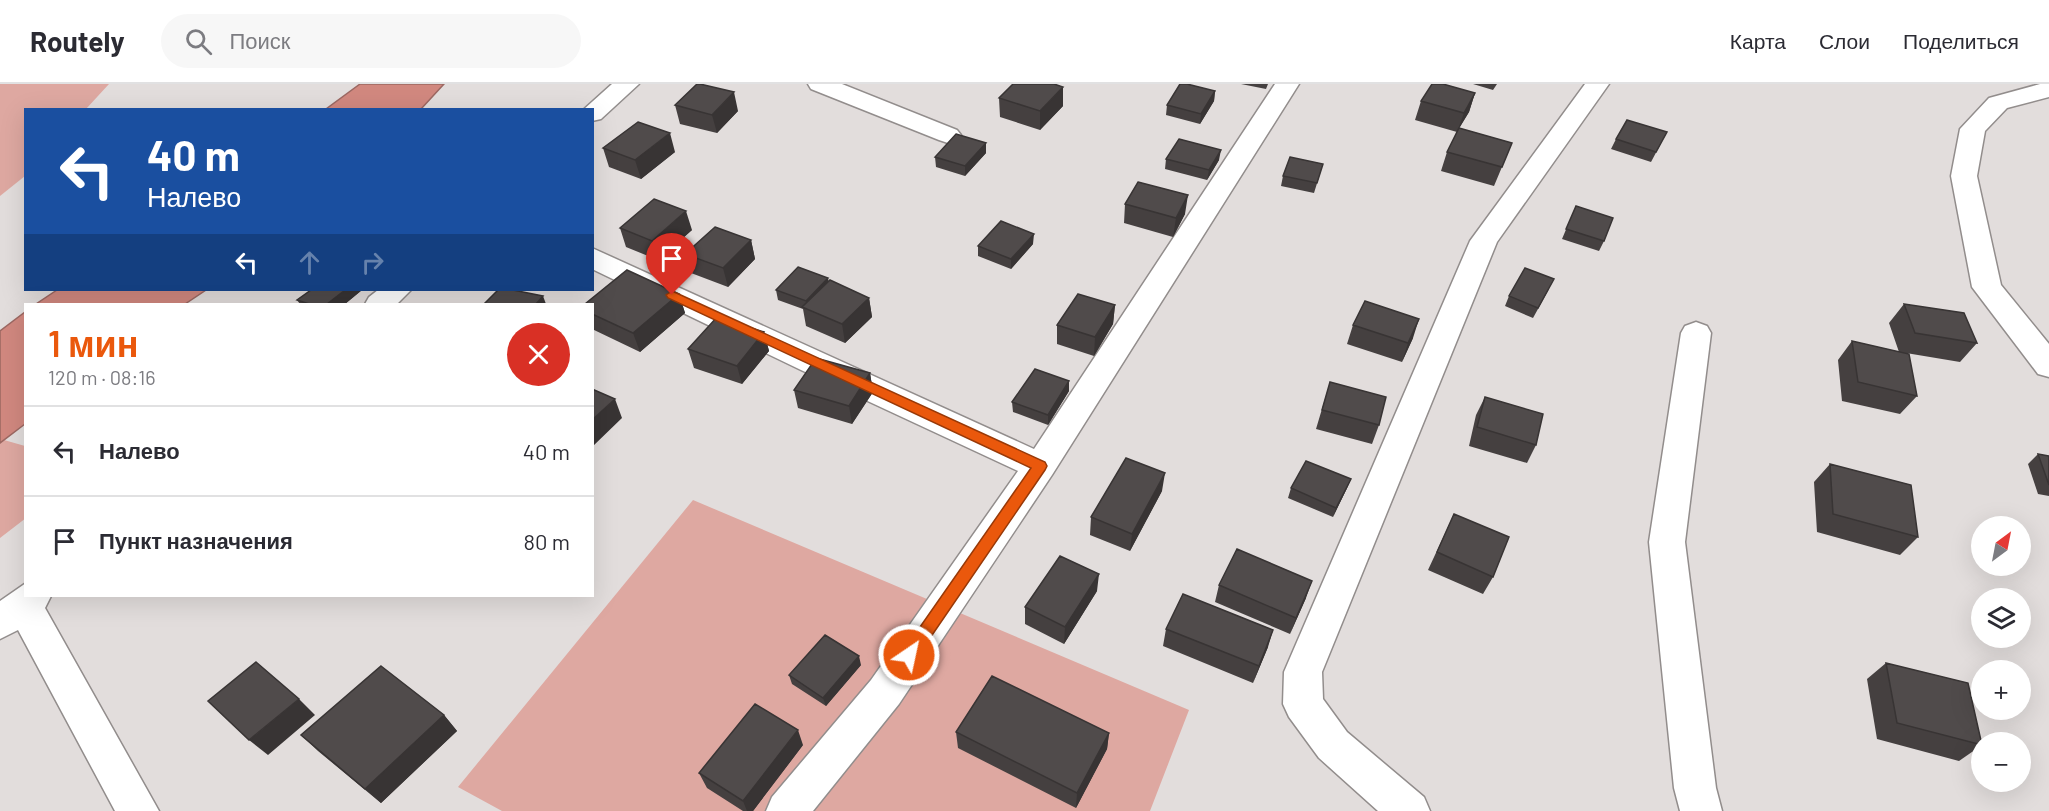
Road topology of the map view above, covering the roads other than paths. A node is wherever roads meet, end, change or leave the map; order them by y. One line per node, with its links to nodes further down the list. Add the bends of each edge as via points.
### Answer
1 (627, 84): 6 (street)
2 (820, 84): 7 (street)
3 (1287, 84): 13 (street)
4 (1598, 84): 17 (street, via 1484,241 1303,672 1303,704 1333,745)
5 (2049, 89): 12 (street, via 1998,103 1973,129 1964,176 1987,287)
6 (594, 112)
7 (948, 135)
8 (594, 258): 13 (street)
9 (395, 291): 10 (street)
10 (380, 303)
11 (1696, 333): 18 (street, via 1667,542 1695,788)
12 (2049, 366)
13 (1040, 466): 16 (street, via 885,692)
14 (19, 608): 15 (street)
15 (138, 811)
16 (787, 811)
17 (1409, 811)
18 (1701, 811)

